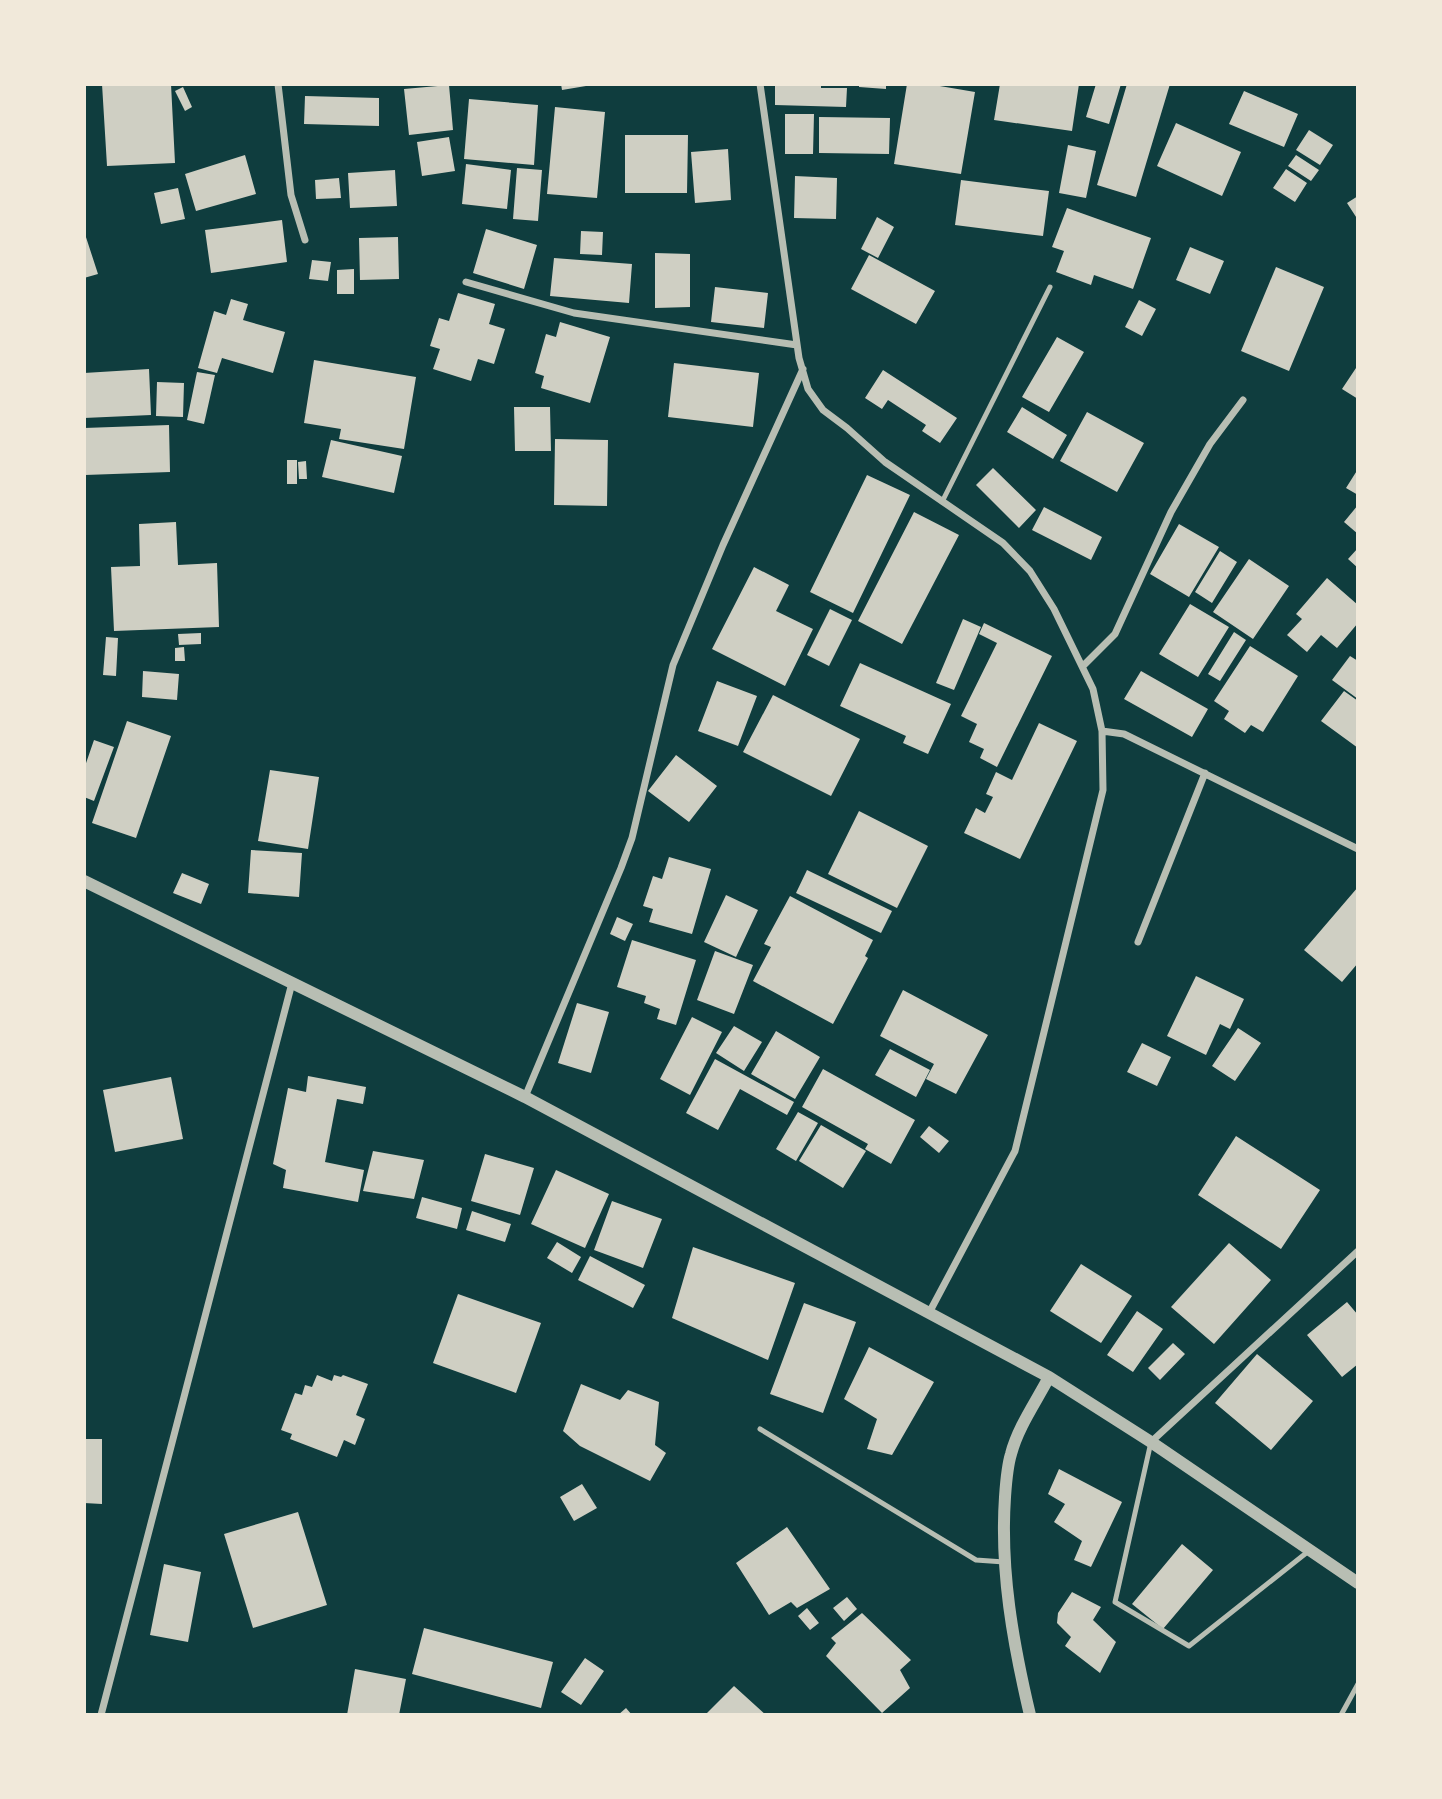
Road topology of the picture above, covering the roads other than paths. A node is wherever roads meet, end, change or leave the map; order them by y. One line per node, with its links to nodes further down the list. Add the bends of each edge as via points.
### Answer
1 (278, 84): 3 (street, via 291,195)
2 (760, 84): 6 (street)
3 (305, 240)
4 (466, 282): 6 (street, via 574,313)
5 (1050, 288): 9 (lane)
6 (797, 345): 7 (street)
7 (803, 369): 9 (street, via 808,388 823,410); 17 (street, via 673,664 632,838)
8 (1243, 400): 10 (street, via 1210,444 1171,512 1115,634)
9 (942, 502): 10 (street, via 1003,543 1030,571)
10 (1083, 666): 11 (street)
11 (1102, 732): 12 (street, via 1124,734); 19 (street, via 1103,790 1015,1151)
12 (1205, 773): 13 (street); 15 (street)
13 (1358, 849)
14 (84, 881): 16 (street)
15 (1138, 942)
16 (292, 983): 17 (street); 27 (street)
17 (525, 1097): 19 (street)
18 (1358, 1251): 22 (street)
19 (929, 1313): 20 (street)
20 (1049, 1377): 22 (street); 24 (street, via 1010,1454)
21 (760, 1429): 24 (lane, via 976,1560)
22 (1151, 1442): 23 (street); 23 (lane, via 1115,1602 1189,1646)
23 (1310, 1550): 25 (street)
24 (1004, 1562): 28 (street)
25 (1358, 1583)
26 (1358, 1684): 29 (lane)
27 (101, 1715)
28 (1030, 1715)
29 (1341, 1715)

